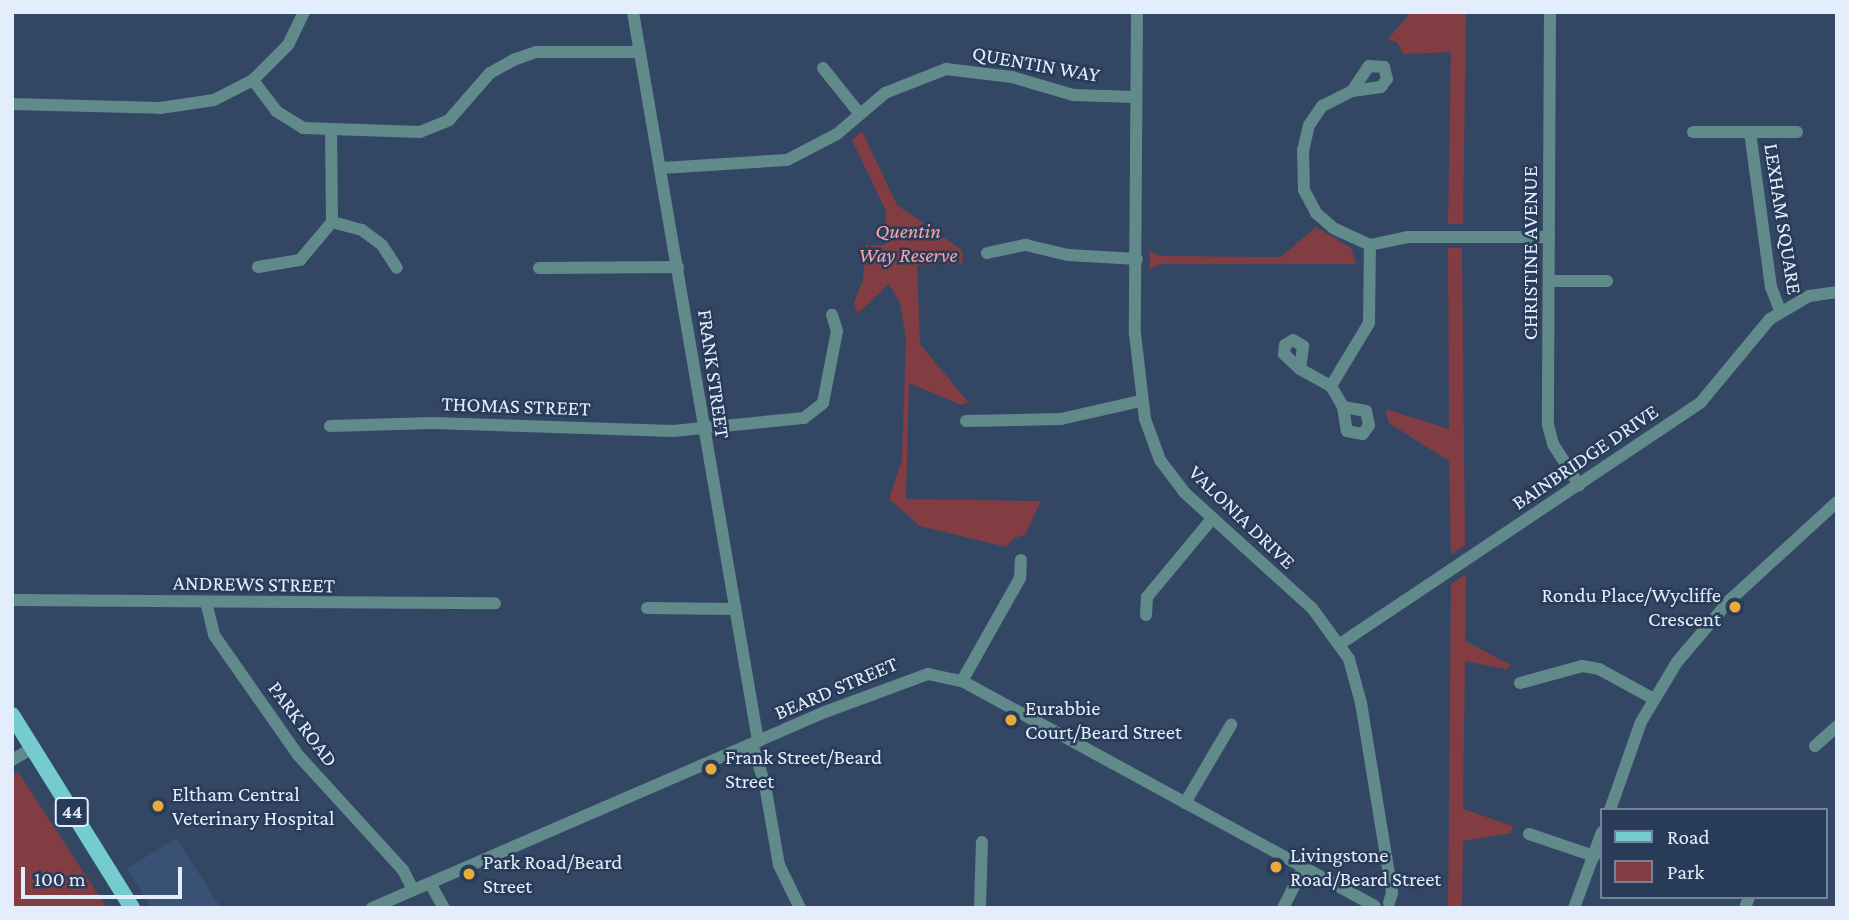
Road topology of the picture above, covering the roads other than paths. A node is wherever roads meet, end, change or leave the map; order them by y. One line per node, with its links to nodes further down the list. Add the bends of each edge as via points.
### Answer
1 (304, 12): 7 (street, via 288,44)
2 (633, 12): 5 (street, FRANK STREET)
3 (1138, 12): 9 (street, VALONIA DRIVE)
4 (1550, 12): 18 (street, CHRISTINE AVENUE)
5 (638, 52): 12 (street, via 536,52 490,73 449,120 420,132); 16 (street, FRANK STREET)
6 (823, 68): 11 (street)
7 (253, 80): 10 (street, via 192,105); 12 (street, via 285,116 303,128)
8 (1352, 91): 19 (street, via 1322,106 1309,125 1302,181 1323,220)
9 (1136, 97): 11 (street, QUENTIN WAY, via 1073,95 1012,76 946,69 911,79); 21 (street, VALONIA DRIVE)
10 (12, 104)
11 (859, 113): 16 (street, QUENTIN WAY, via 819,146 787,160)
12 (331, 132): 17 (street)
13 (1693, 132): 14 (street, LEXHAM SQUARE)
14 (1750, 132): 15 (street, LEXHAM SQUARE); 29 (street, LEXHAM SQUARE, via 1771,287)
15 (1797, 132)
16 (662, 168): 23 (street, FRANK STREET)
17 (332, 222): 22 (street, via 300,260); 24 (street, via 362,230 382,245)
18 (1549, 237): 19 (street, via 1407,237); 26 (street, CHRISTINE AVENUE)
19 (1370, 244): 32 (street, via 1368,329)
20 (987, 253): 21 (street, via 1026,245 1068,256)
21 (1137, 259): 33 (street, VALONIA DRIVE, via 1135,334)
22 (258, 267)
23 (678, 267): 25 (street); 37 (street, FRANK STREET)
24 (397, 268)
25 (539, 268)
26 (1550, 281): 27 (street); 38 (street, CHRISTINE AVENUE, via 1548,425 1553,444)
27 (1607, 281)
28 (1837, 292): 29 (street, BAINBRIDGE DRIVE, via 1809,296)
29 (1780, 312): 38 (street, BAINBRIDGE DRIVE, via 1758,330 1701,402)
30 (832, 315): 37 (street, THOMAS STREET, via 837,331 823,403 814,414)
31 (1300, 369): 32 (street)
32 (1331, 386): 34 (street)
33 (1141, 401): 35 (street, via 1061,419); 40 (street, VALONIA DRIVE, via 1160,460)
34 (1343, 407)
35 (966, 421)
36 (330, 426): 37 (street, THOMAS STREET, via 432,423 673,431)
37 (701, 426): 46 (street, FRANK STREET)
38 (1579, 485): 48 (street, BAINBRIDGE DRIVE)
39 (1837, 502): 51 (street, via 1709,621)
40 (1211, 520): 47 (street, via 1147,597); 48 (street, VALONIA DRIVE, via 1312,608)
41 (1021, 560): 49 (street, via 1020,578)
42 (12, 600): 43 (street, ANDREWS STREET)
43 (206, 603): 44 (street, ANDREWS STREET); 67 (street, PARK ROAD, via 214,635 298,755 403,870)
44 (495, 603)
45 (647, 608): 46 (street)
46 (733, 609): 55 (street, FRANK STREET)
47 (1146, 615)
48 (1340, 645): 68 (street, VALONIA DRIVE, via 1361,703)
49 (962, 681): 55 (street, BEARD STREET, via 917,674); 59 (street, BEARD STREET)
50 (1521, 683): 51 (street, via 1582,666 1599,669)
51 (1654, 699): 60 (street, via 1631,746)
52 (12, 715): 57 (main road, 44)
53 (1231, 725): 59 (street)
54 (1837, 726): 56 (street)
55 (755, 742): 66 (street, BEARD STREET); 73 (street, FRANK STREET, via 779,865)
56 (1815, 746)
57 (33, 748): 58 (street); 70 (main road, 44)
58 (12, 760)
59 (1185, 803): 65 (street, BEARD STREET)
60 (1611, 808)
61 (1529, 834): 64 (street)
62 (1601, 835): 64 (street)
63 (982, 842): 74 (street)
64 (1594, 856): 76 (street)
65 (1303, 869): 69 (street, BEARD STREET); 75 (street)
66 (430, 883): 67 (street, BEARD STREET); 72 (street)
67 (413, 890): 71 (street, BEARD STREET)
68 (1391, 905): 69 (street)
69 (1375, 907)
70 (132, 908)
71 (372, 908)
72 (444, 908)
73 (800, 908)
74 (980, 908)
75 (1283, 908)
76 (1574, 908)

